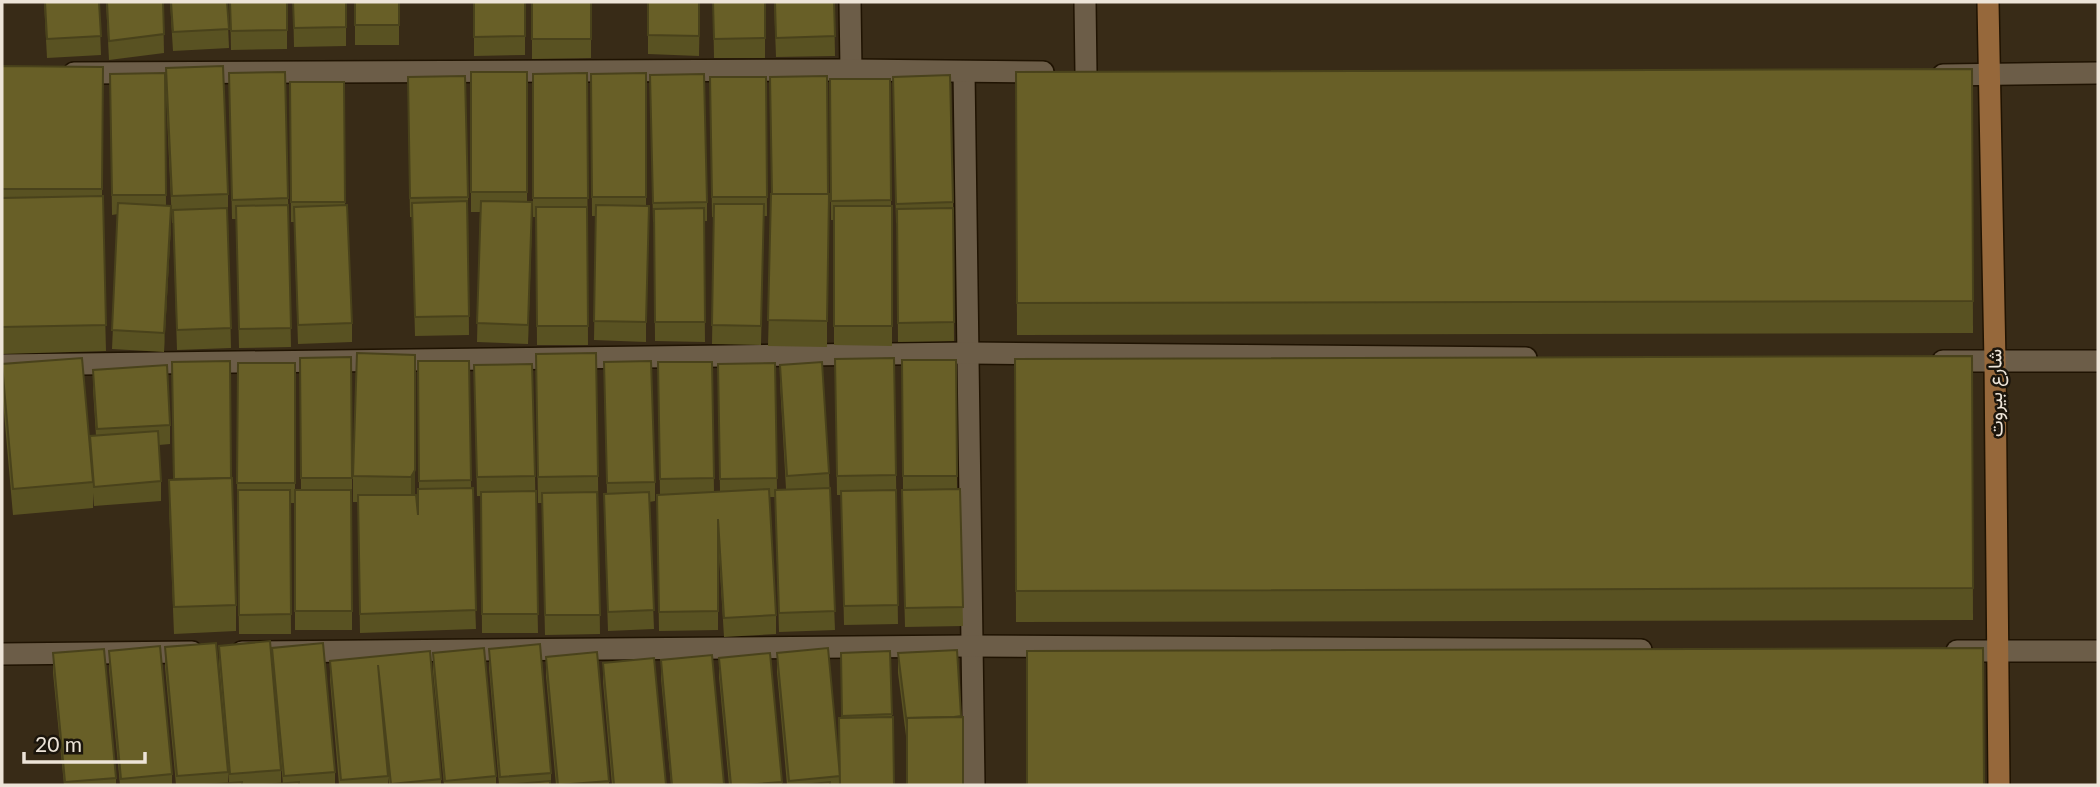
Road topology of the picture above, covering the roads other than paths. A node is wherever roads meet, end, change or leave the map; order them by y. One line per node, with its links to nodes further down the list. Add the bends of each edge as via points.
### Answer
1 (850, 2): 4 (street)
2 (1085, 2): 5 (street, via 1093,73)
3 (1988, 2): 9 (street, شارع بيروت)
4 (851, 70): 5 (street); 7 (street)
5 (964, 72): 10 (street)
6 (2098, 73): 9 (street)
7 (57, 74)
8 (1920, 75): 9 (street)
9 (1990, 75): 14 (street, شارع بيروت)
10 (970, 353): 11 (street); 15 (street); 16 (street)
11 (1552, 358)
12 (2098, 360): 14 (street)
13 (1926, 361): 14 (street)
14 (1995, 362): 20 (street, شارع بيروت)
15 (2, 365)
16 (972, 646): 17 (street); 21 (street); 22 (street)
17 (1665, 650)
18 (1942, 651): 20 (street)
19 (2098, 651): 20 (street)
20 (1998, 652): 23 (street, شارع بيروت)
21 (2, 654)
22 (974, 785)
23 (1999, 785)

